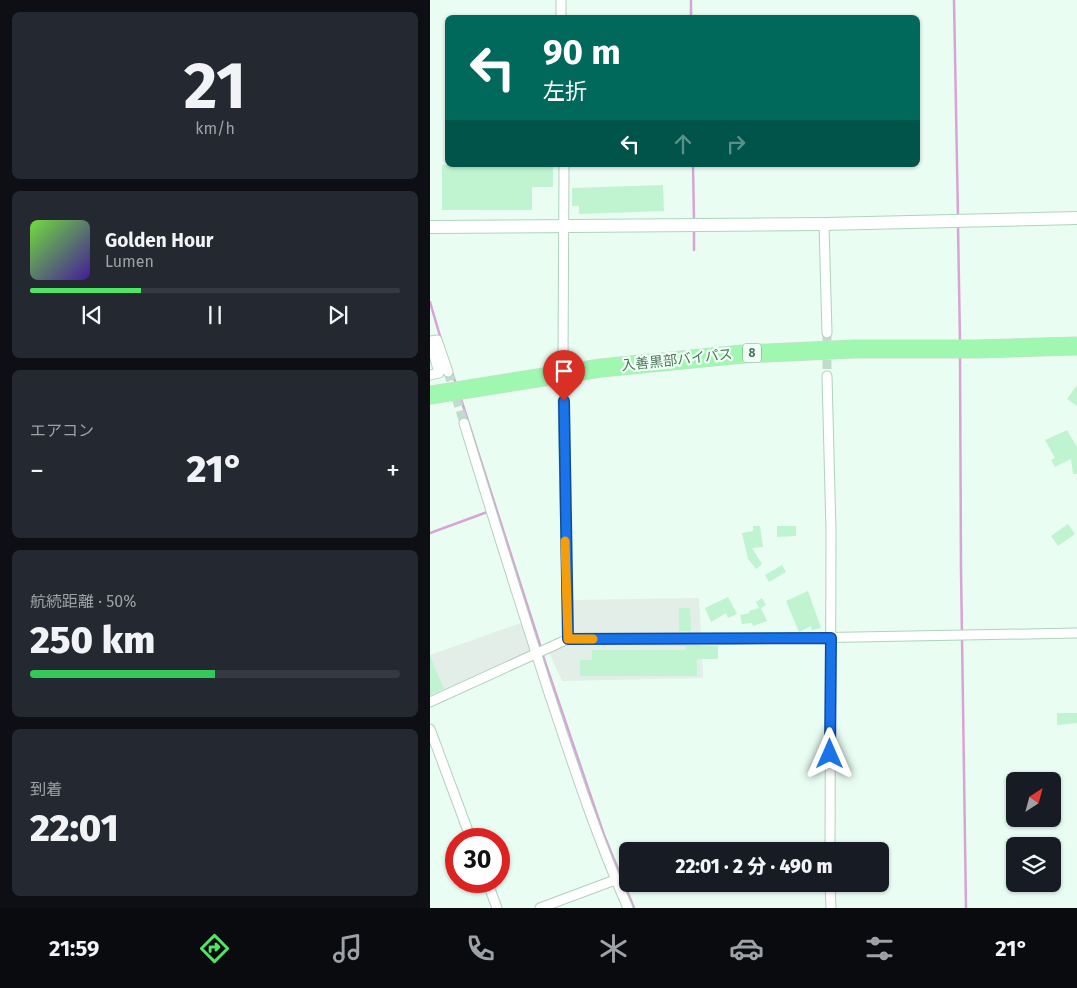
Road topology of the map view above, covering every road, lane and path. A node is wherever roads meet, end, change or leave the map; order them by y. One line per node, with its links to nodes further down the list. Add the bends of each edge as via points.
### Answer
1 (561, 0): 2 (street)
2 (561, 15)
3 (564, 167): 6 (street)
4 (1077, 218): 5 (street)
5 (824, 224): 6 (street); 8 (street)
6 (564, 225): 7 (street); 10 (street)
7 (430, 227)
8 (827, 333)
9 (1077, 346): 14 (highway, 入善黒部バイパス / 8, via 742,354 600,368)
10 (563, 364)
11 (448, 372): 12 (street, via 437,340 430,341 439,373)
12 (430, 375)
13 (827, 376): 18 (street)
14 (430, 396)
15 (564, 401): 19 (street)
16 (464, 423): 20 (street)
17 (1077, 633): 18 (street)
18 (831, 638): 19 (street); 24 (street)
19 (568, 639): 20 (street)
20 (536, 654): 21 (street); 25 (street, via 586,805)
21 (430, 702)
22 (430, 729): 23 (street)
23 (467, 828)
24 (830, 842)
25 (616, 880): 29 (street); 30 (street)
26 (830, 892): 31 (street)
27 (491, 893): 28 (street)
28 (497, 908)
29 (540, 908)
30 (628, 908)
31 (831, 908)

